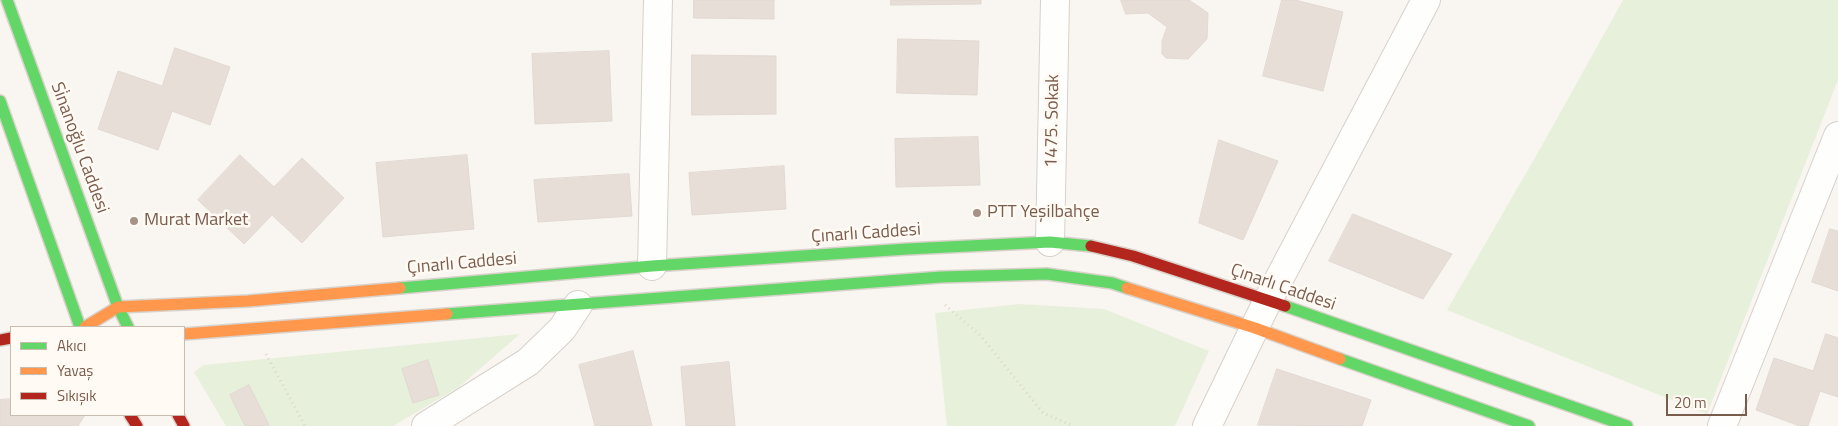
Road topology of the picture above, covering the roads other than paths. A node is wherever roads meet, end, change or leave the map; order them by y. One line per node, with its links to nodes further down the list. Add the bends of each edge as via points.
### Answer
1 (7, 0): 11 (main road, Si̇nanoğlu Caddesi)
2 (658, 0): 8 (street)
3 (1055, 0): 7 (street, 1475. Sokak)
4 (1426, 0): 9 (street)
5 (0, 100): 12 (main road)
6 (1838, 136): 21 (street)
7 (1050, 242): 8 (main road, Çınarlı Caddesi); 9 (main road, Çınarlı Caddesi, via 1083,244 1133,256)
8 (652, 266): 11 (main road, Çınarlı Caddesi, via 248,301)
9 (1268, 300): 15 (street); 20 (main road, Çınarlı Caddesi)
10 (578, 305): 15 (main road, via 941,277 1047,274 1112,283); 16 (main road); 17 (street, via 562,329 528,362)
11 (118, 307): 13 (main road, Çınarlı Caddesi); 14 (main road, Si̇nanoğlu Caddesi)
12 (80, 326)
13 (87, 326)
14 (128, 326)
15 (1255, 328): 18 (street); 19 (main road)
16 (185, 334)
17 (426, 426)
18 (1207, 426)
19 (1529, 426)
20 (1627, 426)
21 (1722, 426)

